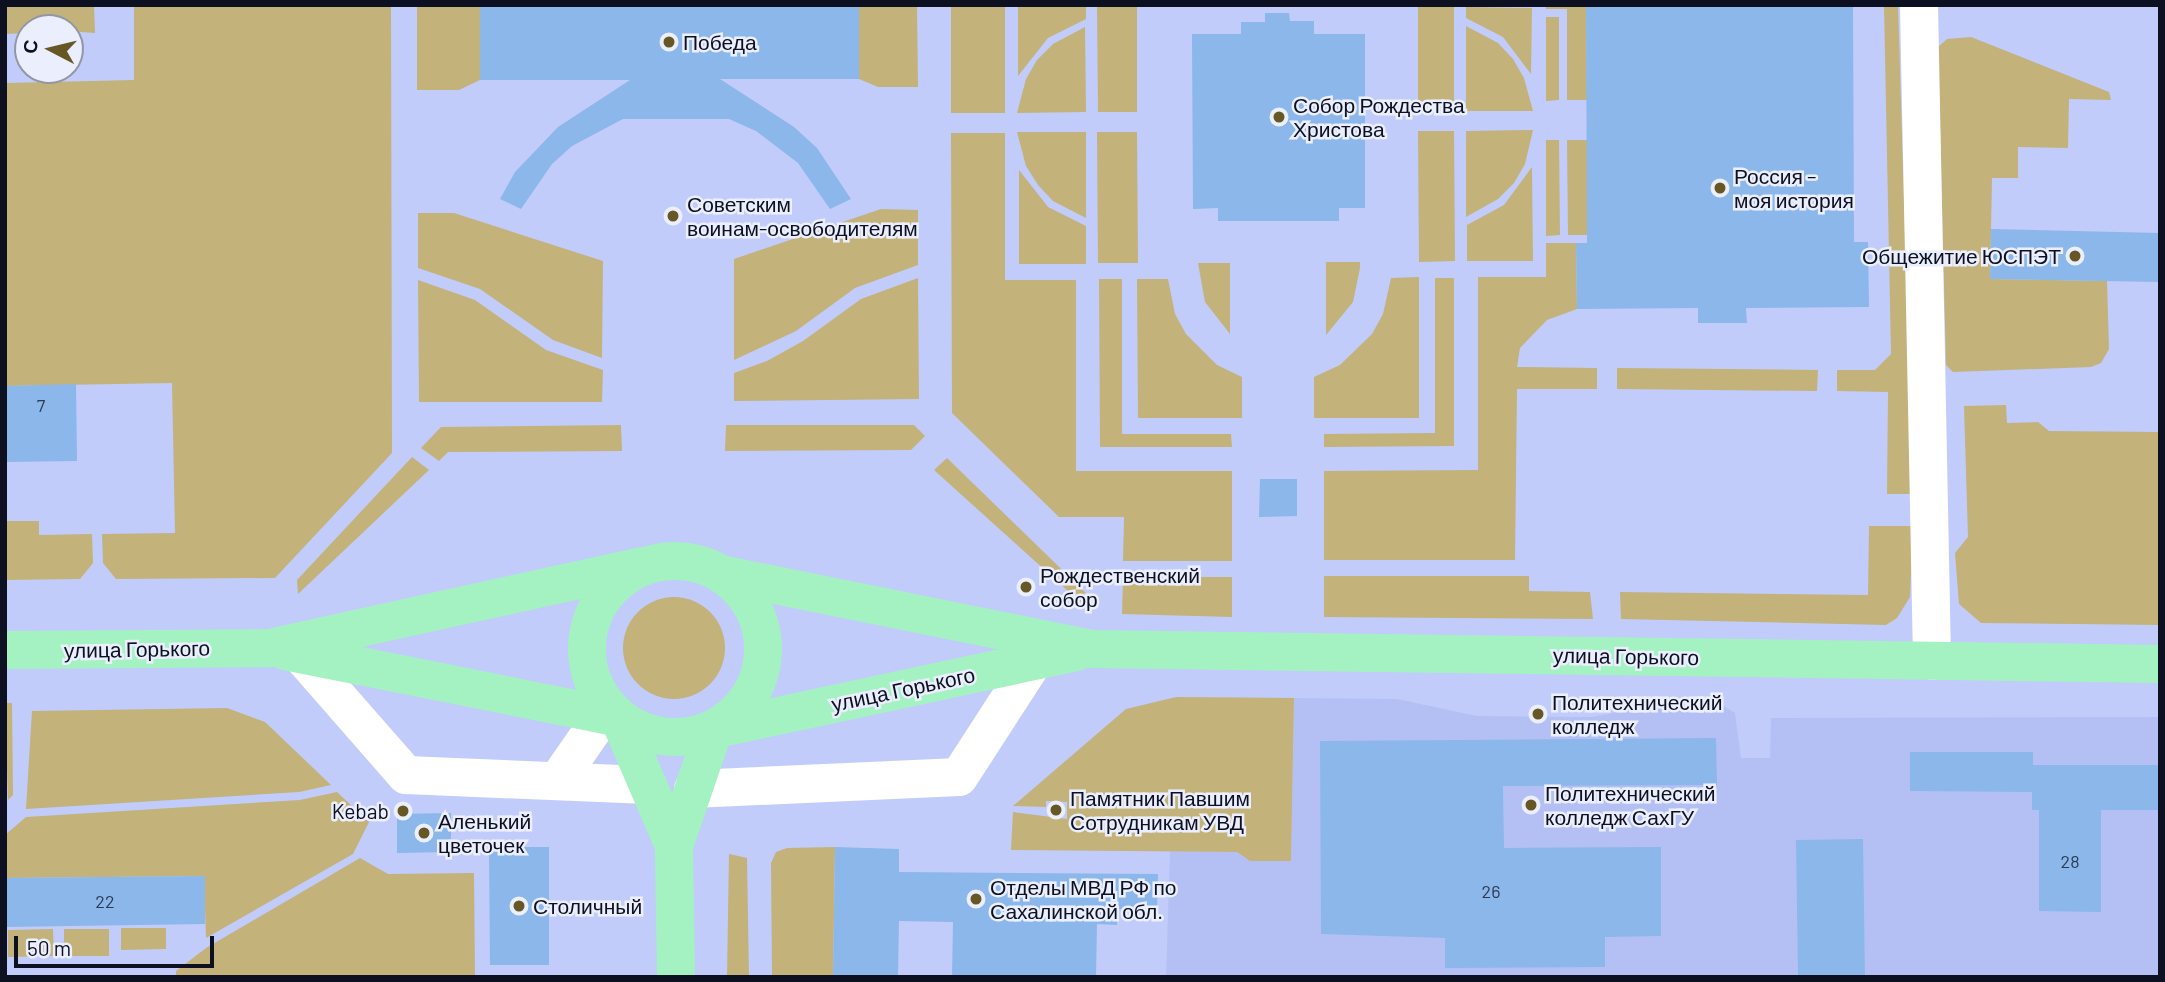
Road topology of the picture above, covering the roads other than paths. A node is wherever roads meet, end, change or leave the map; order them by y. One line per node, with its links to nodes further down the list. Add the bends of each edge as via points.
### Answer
1 (1920, 5): 8 (street)
2 (642, 566): 3 (main road, via 671,560 690,562); 6 (main road, улица Горького); 10 (main road, via 616,582 587,635 591,676)
3 (725, 575): 4 (main road, улица Горького); 11 (main road, via 751,605 764,642 762,669 752,694 736,714)
4 (1091, 649): 7 (main road, улица Горького); 8 (main road, улица Горького)
5 (5, 650): 6 (main road, улица Горького)
6 (285, 651): 10 (main road, улица Горького); 12 (street, via 406,775)
7 (1034, 661): 11 (main road, улица Горького); 14 (street, via 958,778)
8 (1932, 661): 9 (main road, улица Горького)
9 (2160, 664)
10 (611, 717): 11 (main road, via 664,738 690,737); 12 (street); 13 (main road)
11 (714, 729): 14 (main road)
12 (558, 780): 13 (street)
13 (648, 785): 15 (main road)
14 (693, 789): 15 (main road)
15 (674, 846): 16 (main road)
16 (676, 977)

